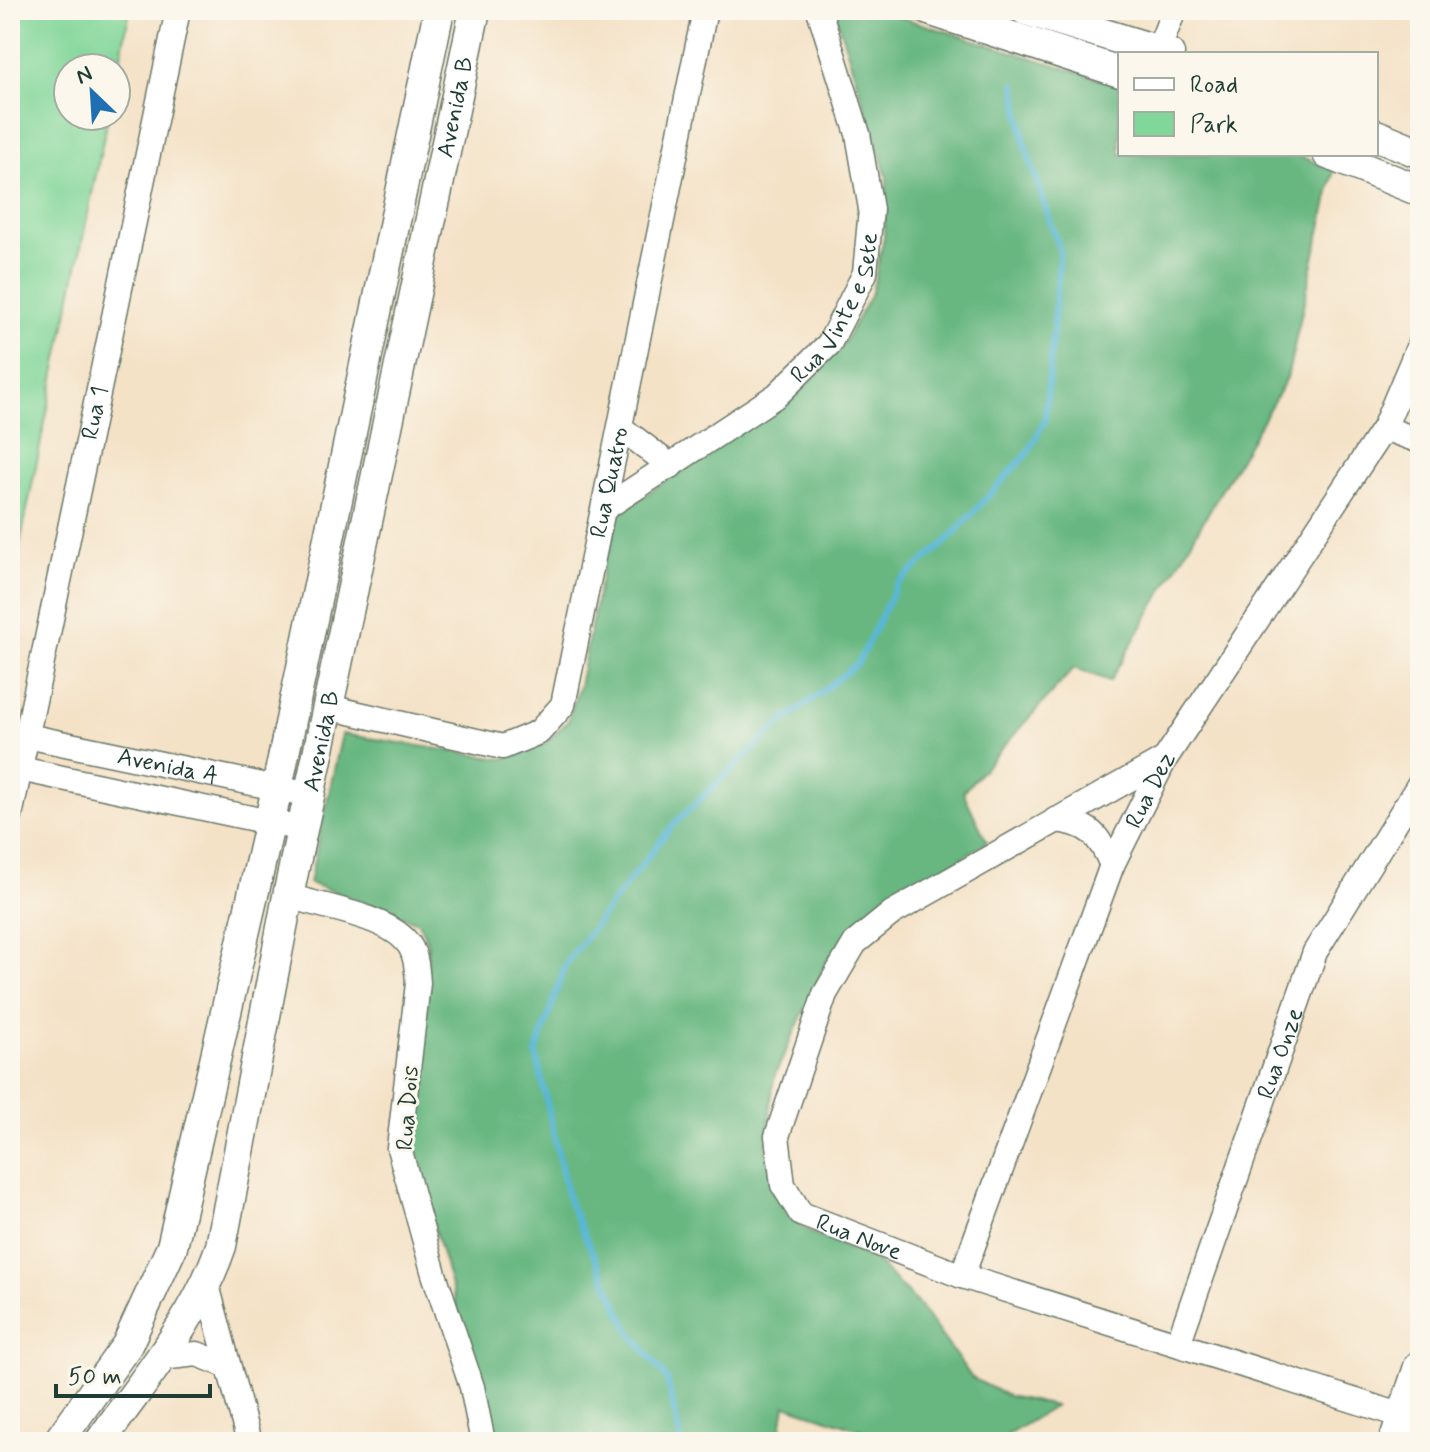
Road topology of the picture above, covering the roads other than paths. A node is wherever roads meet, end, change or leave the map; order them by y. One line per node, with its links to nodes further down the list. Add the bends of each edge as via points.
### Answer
1 (178, 10): 23 (street, Rua 1)
2 (439, 10): 27 (street, Avenida B)
3 (475, 10): 22 (street, Avenida B)
4 (705, 10): 17 (street, Rua Quatro)
5 (819, 10): 20 (street, Rua Vinte e Sete, via 861,149 871,209 865,273 829,344 777,395)
6 (929, 10): 11 (street)
7 (1026, 10): 9 (street)
8 (1174, 10): 10 (street)
9 (1158, 52)
10 (1161, 52)
11 (1118, 71)
12 (1378, 136): 13 (street)
13 (1420, 153)
14 (1333, 156): 15 (street)
15 (1420, 191)
16 (1420, 343): 18 (street, Rua Dez)
17 (621, 428): 20 (street); 21 (street, Rua Quatro)
18 (1384, 428): 19 (street); 24 (street, Rua Dez)
19 (1420, 441)
20 (671, 466): 21 (street, Rua Vinte e Sete)
21 (605, 508): 22 (street, Rua Quatro, via 563,705 539,732 503,747)
22 (328, 707): 28 (street, Avenida B)
23 (27, 736): 25 (street, Rua 1); 27 (street, Avenida A)
24 (1165, 759): 30 (street, Rua Nove); 33 (street, Rua Dez)
25 (20, 769): 29 (street, Rua 1); 31 (street, Avenida A)
26 (1420, 783): 37 (street, Rua Onze, via 1315,952)
27 (277, 788): 28 (street, Avenida A); 31 (street, Avenida B)
28 (310, 795): 32 (street, Avenida B)
29 (10, 816)
30 (1055, 820): 33 (street, via 1078,822 1094,831); 35 (street, Rua Nove, via 892,913 855,943 825,994 777,1136 783,1185 801,1214)
31 (270, 821): 32 (street, Avenida A); 42 (street, Avenida B, via 172,1247 127,1345)
32 (302, 829): 34 (street, Avenida B)
33 (1112, 865): 35 (street, Rua Dez)
34 (288, 896): 36 (street, Avenida B, via 221,1246); 45 (street, Rua Dois, via 385,925 407,941 416,961 399,1148 472,1387)
35 (962, 1276): 37 (street, Rua Nove)
36 (207, 1285): 38 (street, Avenida B); 39 (street)
37 (1178, 1344): 41 (street, Rua Nove)
38 (161, 1358): 39 (street, via 197,1354); 43 (street, Avenida B)
39 (228, 1366): 44 (street)
40 (1420, 1367): 41 (main road)
41 (1407, 1434)
42 (58, 1442)
43 (100, 1442)
44 (249, 1442)
45 (483, 1442)

